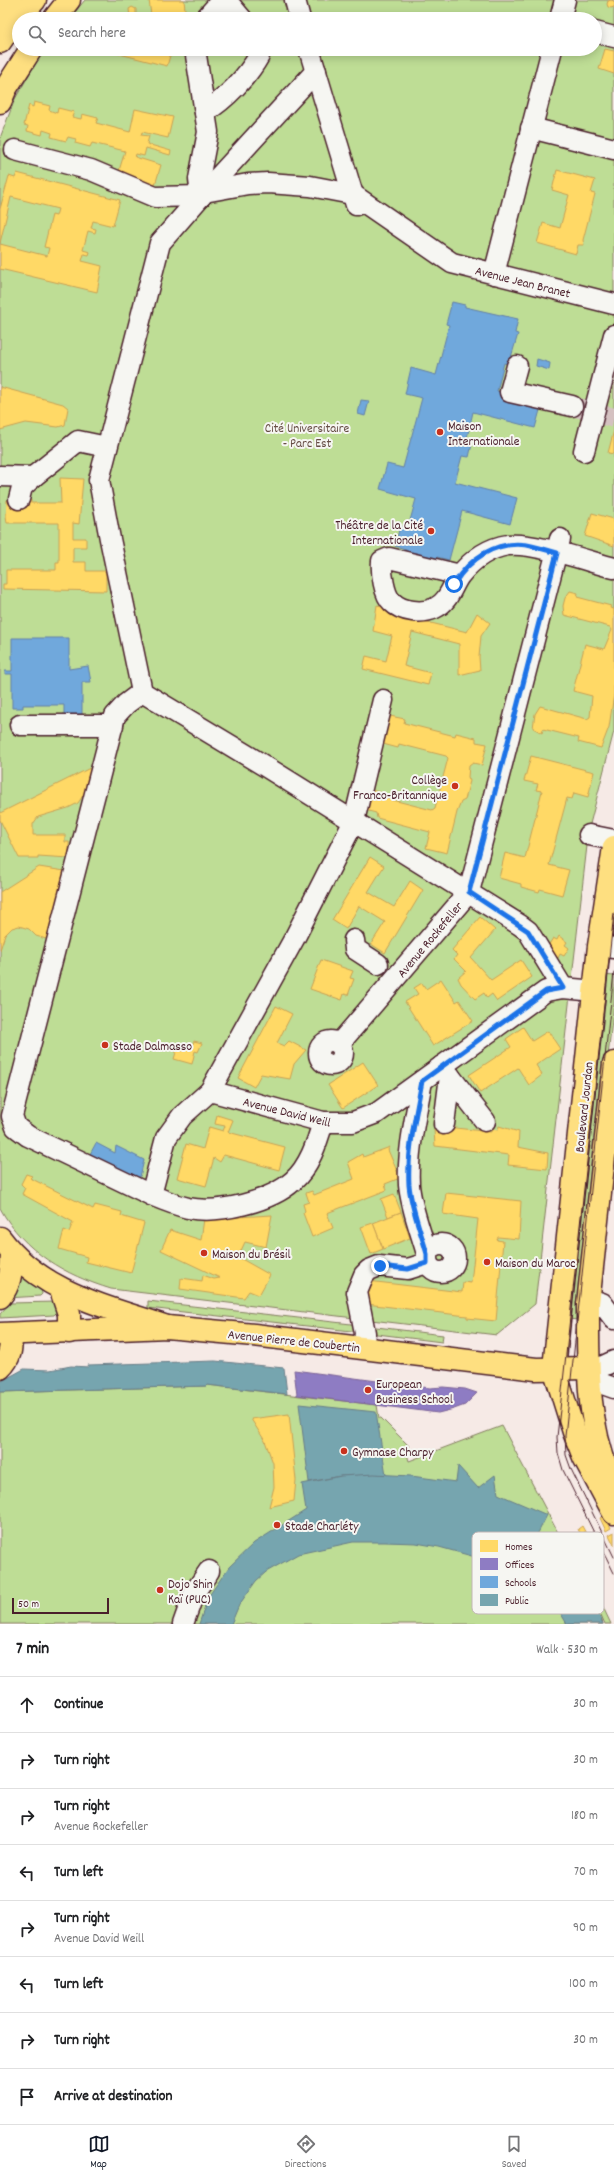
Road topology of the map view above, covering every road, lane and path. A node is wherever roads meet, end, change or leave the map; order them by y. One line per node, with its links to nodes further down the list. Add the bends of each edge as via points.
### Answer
1 (11, 0): 14 (main road)
2 (35, 0): 8 (main road)
3 (69, 0): 9 (main road)
4 (222, 0): 10 (street)
5 (226, 0): 11 (street)
6 (295, 0): 12 (street)
7 (564, 0): 13 (street)
8 (24, 12)
9 (60, 12)
10 (211, 12)
11 (236, 12)
12 (298, 12)
13 (561, 12)
14 (0, 15)
15 (12, 26): 18 (main road)
16 (602, 34): 17 (street)
17 (614, 37)
18 (0, 42)
19 (27, 56): 25 (main road)
20 (196, 56): 26 (street)
21 (259, 56): 26 (street, via 234,88)
22 (311, 56): 24 (street)
23 (550, 56): 27 (street)
24 (316, 71): 30 (street); 31 (street)
25 (0, 102)
26 (205, 112): 30 (street, via 208,137 198,178)
27 (531, 128): 28 (street); 32 (street)
28 (614, 148)
29 (15, 150): 30 (street, via 91,170 155,197)
30 (202, 194): 31 (street, via 248,184 268,184 310,186); 37 (street, via 160,243)
31 (355, 201): 32 (street, Avenue Jean Branet, via 452,263)
32 (494, 274): 33 (street, Avenue Jean Branet)
33 (614, 304)
34 (614, 335): 38 (street)
35 (518, 366): 36 (street, via 510,392)
36 (572, 406)
37 (107, 447): 40 (street, via 78,441); 45 (street, via 100,474 100,486)
38 (584, 452)
39 (0, 476): 40 (street)
40 (33, 477): 41 (street, via 22,487)
41 (19, 499)
42 (558, 546): 43 (street); 44 (street, via 527,541 507,545 482,554); 53 (street, Avenue Rockefeller)
43 (614, 568)
44 (460, 575)
45 (142, 692): 48 (street, via 118,711); 49 (street)
46 (383, 700): 49 (street)
47 (20, 724): 48 (street)
48 (113, 725): 68 (street, via 13,1120 16,1127 28,1136)
49 (354, 821): 53 (street); 63 (street, via 294,938)
50 (589, 835): 51 (street)
51 (614, 840)
52 (614, 847): 55 (main road, Boulevard Jourdan)
53 (469, 892): 57 (street, via 528,931); 59 (street, Avenue Rockefeller)
54 (354, 940): 56 (street, via 355,949)
55 (606, 947): 58 (main road, Boulevard Jourdan)
56 (378, 964)
57 (563, 988): 58 (street, Avenue David Weill); 61 (street, Avenue David Weill, via 546,991)
58 (595, 991): 80 (main road, Boulevard Jourdan)
59 (339, 1044)
60 (614, 1063): 64 (main road, Boulevard Jourdan)
61 (446, 1071): 62 (street, Avenue David Weill); 65 (street); 67 (street)
62 (422, 1081): 66 (street, Avenue David Weill, via 363,1120); 77 (street, via 412,1134 409,1177 411,1196 427,1259 408,1269 376,1267 361,1278 357,1292 363,1322)
63 (210, 1091): 66 (street, Avenue David Weill); 68 (street, via 182,1116 166,1138)
64 (611, 1118): 72 (main road, Boulevard Jourdan)
65 (485, 1121)
66 (323, 1122): 68 (street, via 315,1145 300,1172 283,1188 264,1197 230,1207 200,1209 178,1205)
67 (444, 1124)
68 (151, 1195)
69 (6, 1246): 70 (main road, via 37,1275); 71 (main road, via 10,1280)
70 (61, 1290): 74 (main road); 75 (main road, via 68,1314)
71 (0, 1297)
72 (589, 1299): 73 (street, via 602,1303); 81 (main road, Boulevard Jourdan)
73 (614, 1319)
74 (167, 1327): 75 (main road, Avenue Pierre de Coubertin); 77 (main road, Avenue Pierre de Coubertin)
75 (69, 1332): 76 (main road, Avenue Pierre de Coubertin)
76 (6, 1334): 79 (main road, via 11,1348 7,1362)
77 (363, 1348): 80 (main road, Avenue Pierre de Coubertin, via 536,1369)
78 (614, 1361): 81 (street)
79 (0, 1368)
80 (554, 1368): 81 (main road, Avenue Pierre de Coubertin); 84 (main road, via 576,1438)
81 (588, 1376): 82 (street); 83 (main road, Boulevard Jourdan, via 599,1447)
82 (614, 1388)
83 (614, 1485)
84 (614, 1513)
85 (209, 1571): 86 (street, via 194,1593)
86 (183, 1624)

